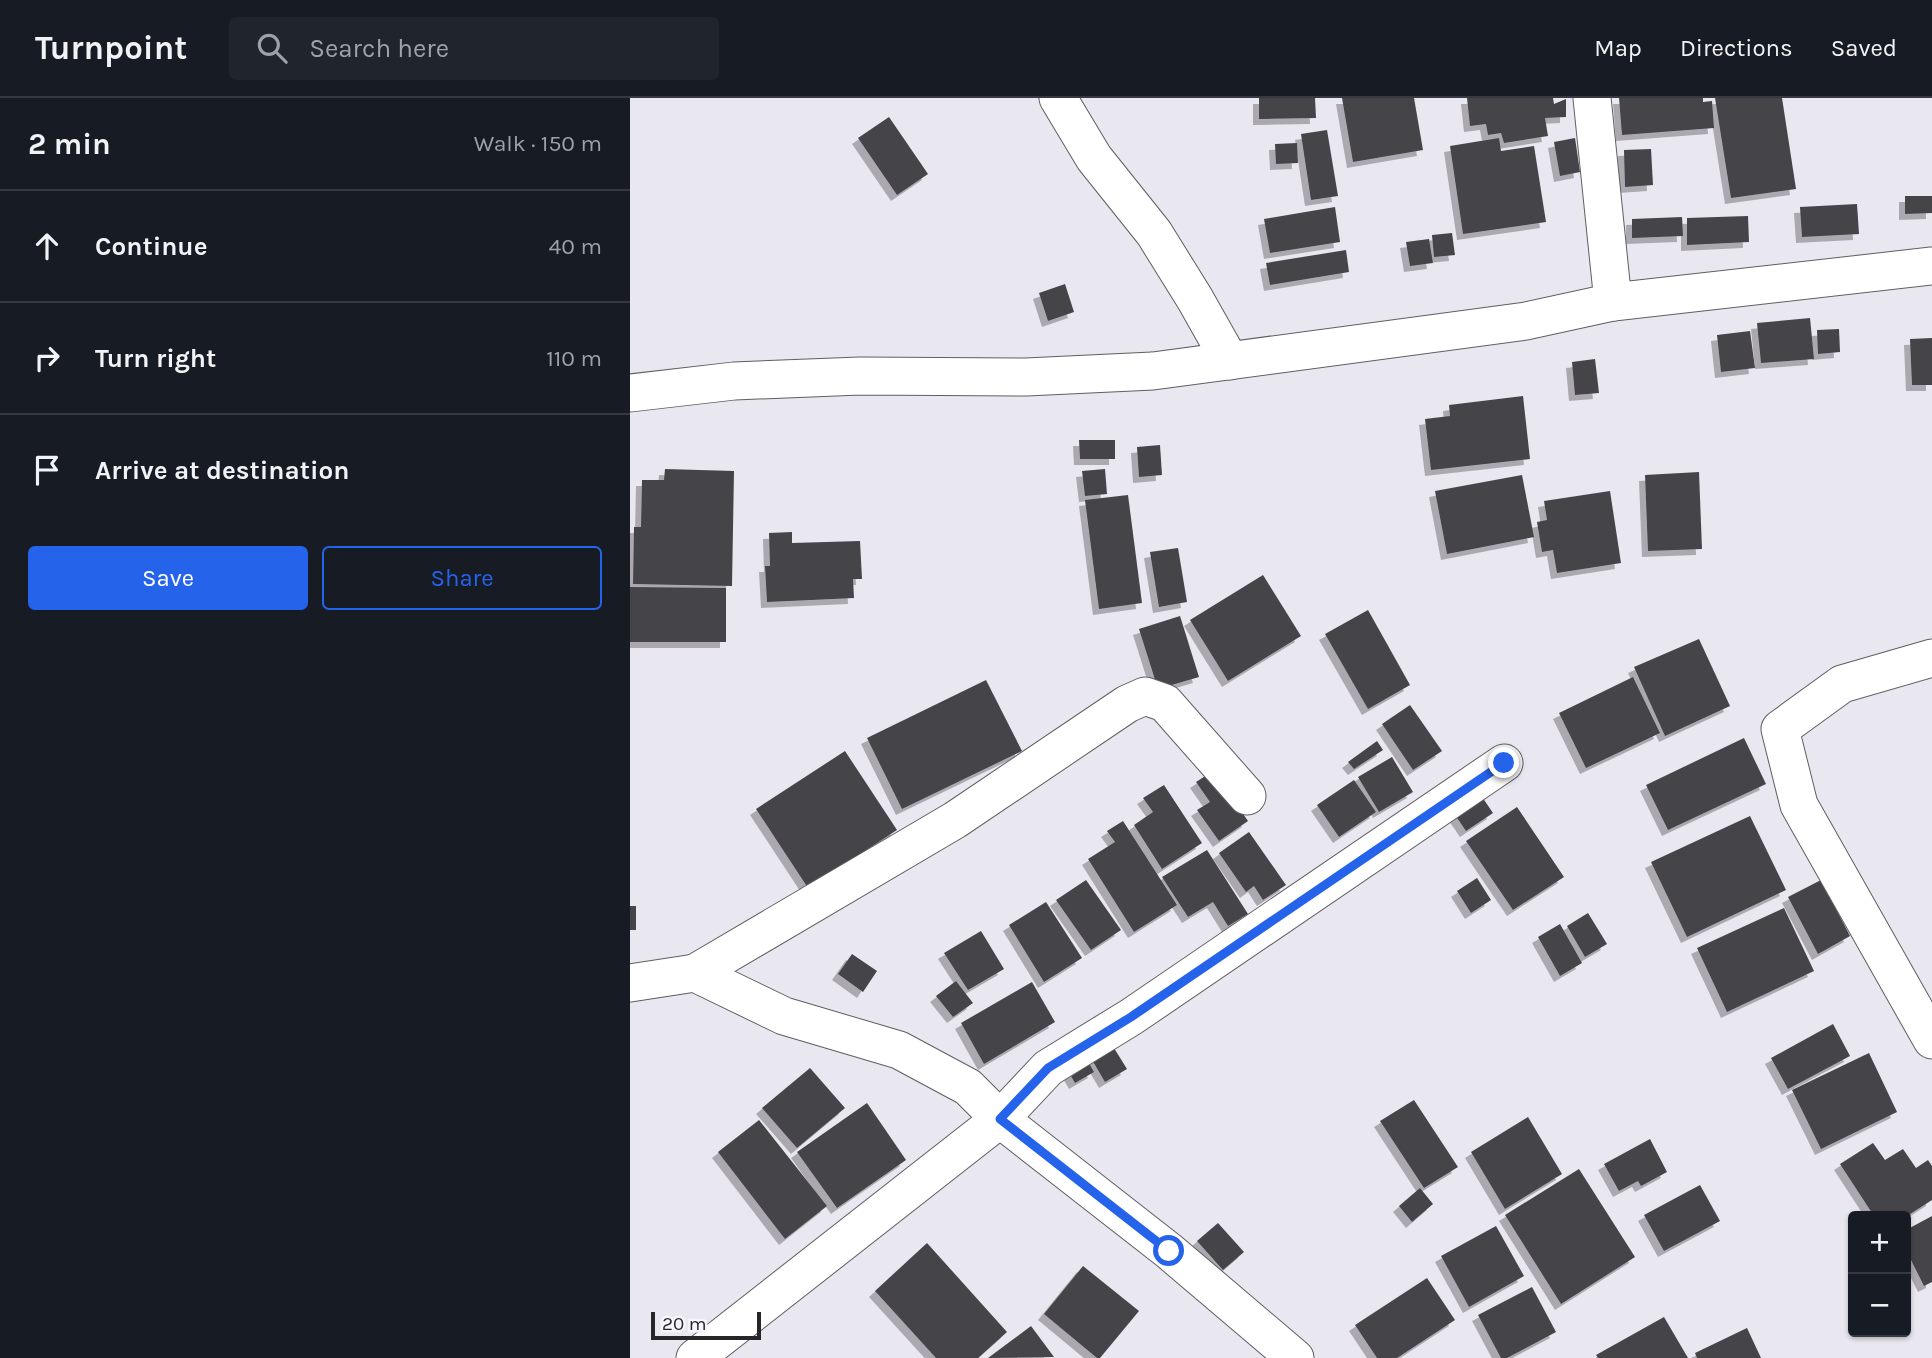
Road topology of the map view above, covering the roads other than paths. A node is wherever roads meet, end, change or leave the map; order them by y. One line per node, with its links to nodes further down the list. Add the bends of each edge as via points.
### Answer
1 (1058, 98): 5 (street, via 1094,158 1154,233)
2 (1592, 98): 4 (street)
3 (1932, 266): 4 (street)
4 (1613, 302): 5 (street, via 1526,321)
5 (1230, 361): 6 (street, via 1153,371 1026,377 734,381)
6 (630, 393)
7 (1932, 658): 12 (street, via 1842,684 1780,729 1799,805)
8 (1504, 763): 13 (street, via 1131,1017 1048,1068)
9 (1247, 796): 10 (street, via 1166,704 1145,696 955,820)
10 (695, 973): 11 (street); 13 (street, via 785,1016 899,1049 968,1087)
11 (630, 983)
12 (1932, 1040)
13 (1000, 1119): 14 (street); 15 (street, via 1169,1251)
14 (695, 1358)
15 (1295, 1358)

